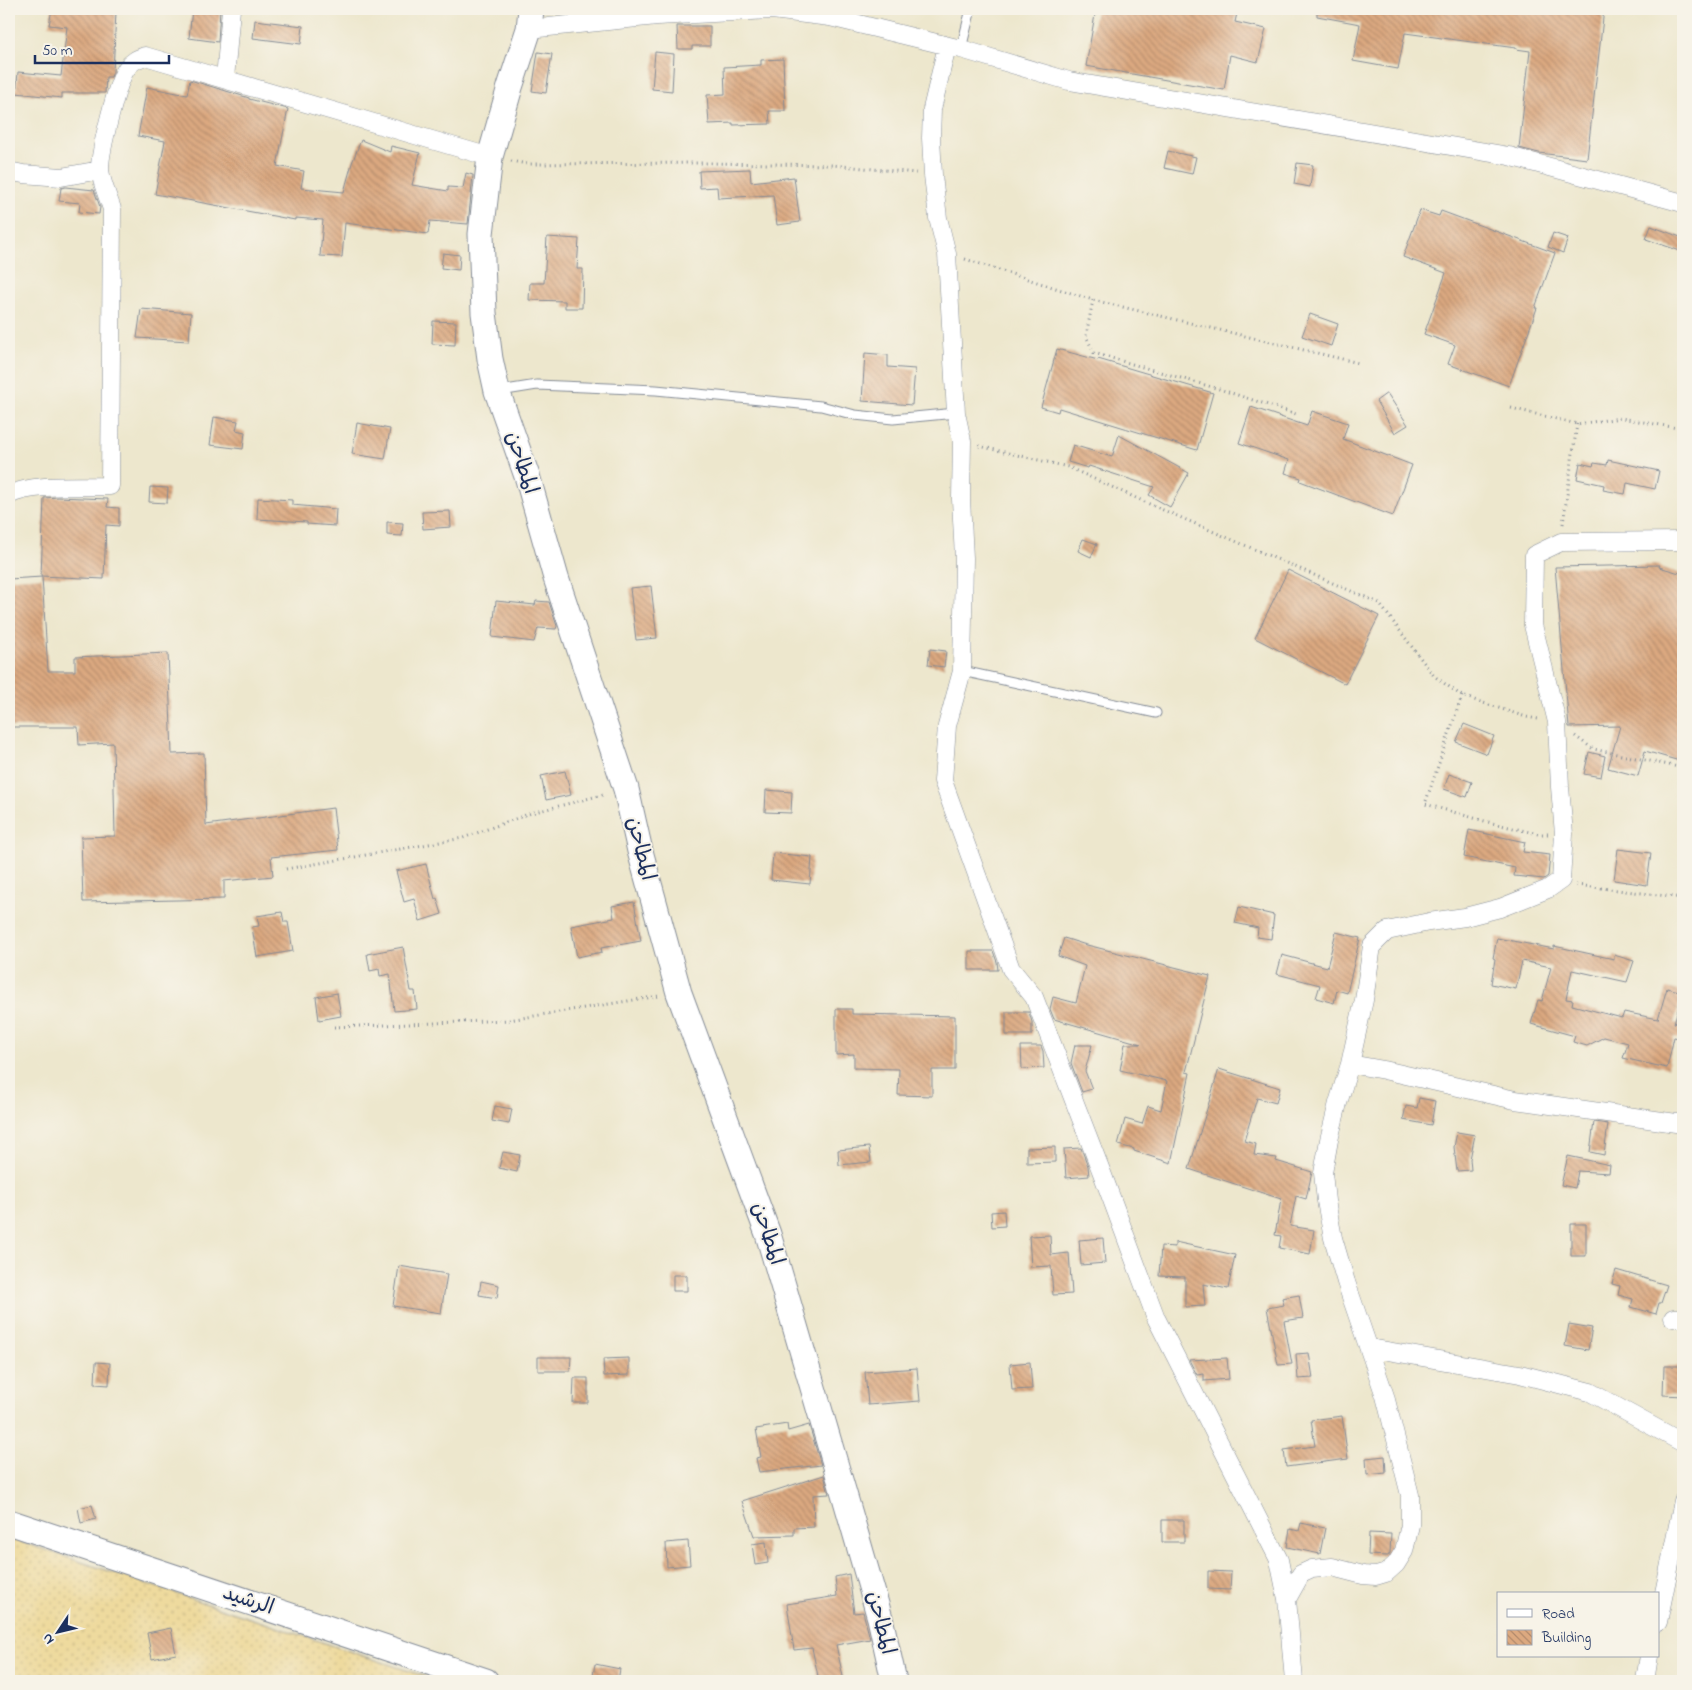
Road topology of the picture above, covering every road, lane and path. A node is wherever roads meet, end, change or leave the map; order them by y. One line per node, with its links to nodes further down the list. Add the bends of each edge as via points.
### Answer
1 (231, 9): 5 (street)
2 (971, 9): 4 (lane)
3 (530, 19): 4 (street, via 772,10 830,17); 6 (main road, المطاحن)
4 (954, 48): 9 (street, via 932,110); 10 (street, via 1068,81 1509,156)
5 (225, 79): 6 (street); 7 (street, via 146,56 133,60 117,90)
6 (490, 157): 9 (path, via 527,164 832,165); 14 (main road, المطاحن, via 481,234 484,313)
7 (100, 170): 8 (street, via 61,177); 21 (street, via 112,209 110,486 43,488)
8 (9, 171)
9 (933, 174): 11 (street, via 938,218)
10 (1683, 203)
11 (947, 254): 12 (path); 16 (street)
12 (1093, 300): 13 (path); 17 (path, via 1086,336 1094,353)
13 (1359, 363)
14 (497, 391): 16 (lane, via 537,385 656,390 821,406 855,415 893,419); 29 (main road, المطاحن, via 528,478 556,578)
15 (1511, 408): 18 (path)
16 (956, 413): 20 (street)
17 (1299, 415)
18 (1577, 424): 19 (path, via 1621,418); 23 (path)
19 (1683, 430)
20 (962, 441): 24 (street); 25 (path, via 1068,467 1379,603 1434,676)
21 (9, 495)
22 (1683, 541): 23 (street)
23 (1561, 542): 27 (street, via 1534,555 1533,625)
24 (962, 672): 26 (lane); 42 (street, via 947,726 943,781 1011,969 1034,996 1156,1318 1279,1560)
25 (1462, 696): 27 (path, via 1526,717); 30 (path, via 1425,804 1538,834)
26 (1156, 713)
27 (1557, 722): 28 (path, via 1593,749); 30 (street)
28 (1683, 768)
29 (626, 789): 31 (path, via 531,813 463,838); 34 (main road, المطاحن)
30 (1564, 834): 32 (street)
31 (286, 869)
32 (1561, 880): 33 (path); 36 (street, via 1548,889 1500,908 1465,918 1387,931 1372,946)
33 (1683, 898)
34 (679, 993): 35 (path, via 509,1020); 46 (main road, المطاحن, via 768,1234 880,1618)
35 (334, 1027)
36 (1350, 1064): 37 (street, via 1514,1100); 38 (street, via 1323,1173 1333,1238)
37 (1683, 1124)
38 (1370, 1348): 39 (street, via 1520,1374 1590,1392); 42 (street, via 1410,1495 1410,1524 1404,1551 1386,1573 1376,1576 1332,1567 1312,1569 1301,1574)
39 (1683, 1443)
40 (1683, 1501): 43 (street)
41 (9, 1522): 45 (main road, الرشيد)
42 (1287, 1599): 47 (street)
43 (1660, 1612)
44 (1649, 1658): 48 (street)
45 (486, 1681)
46 (894, 1681)
47 (1294, 1681)
48 (1645, 1681)

